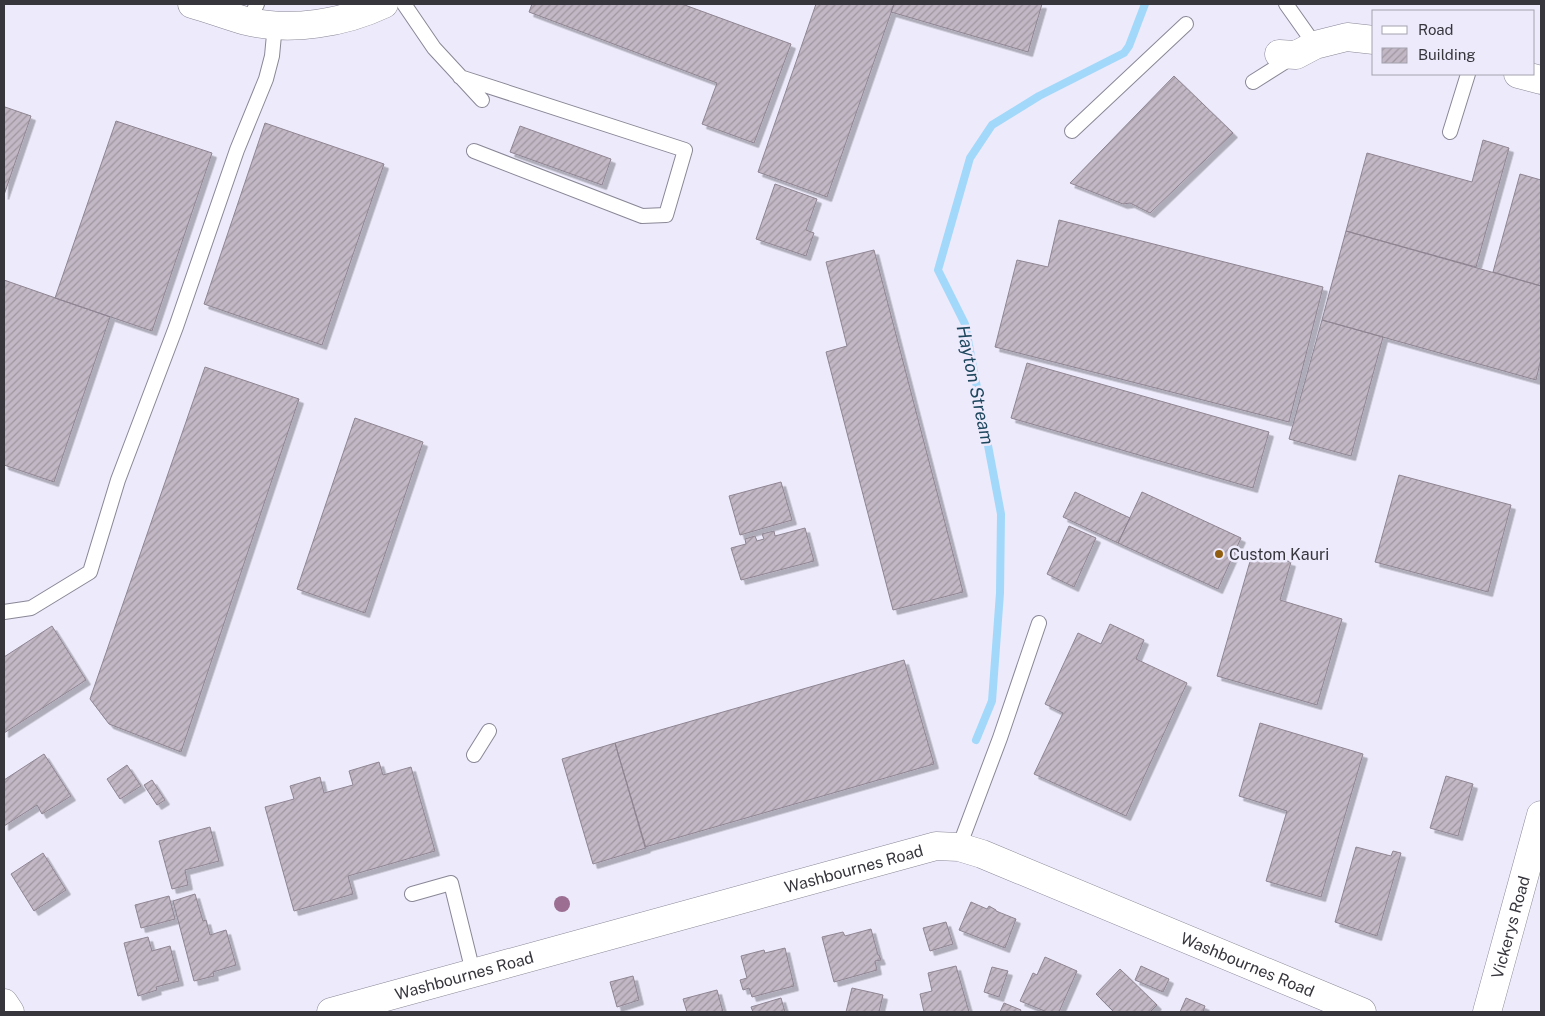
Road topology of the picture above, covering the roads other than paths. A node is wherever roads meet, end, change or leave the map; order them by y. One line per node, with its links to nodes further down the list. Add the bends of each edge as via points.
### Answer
1 (192, 4): 5 (street)
2 (384, 4): 6 (street, via 324,23)
3 (404, 4): 12 (lane, via 434,48)
4 (1286, 4): 9 (lane)
5 (252, 13): 6 (street)
6 (275, 24): 19 (lane, via 266,79 118,480 90,572 31,608)
7 (1186, 24): 16 (lane)
8 (1372, 40): 9 (street, via 1347,37)
9 (1297, 51): 14 (lane)
10 (1468, 75): 17 (lane)
11 (1522, 75): 13 (street)
12 (460, 77): 15 (lane); 18 (lane, via 685,150 666,215 642,216)
13 (1541, 80)
14 (1253, 82)
15 (482, 100)
16 (1072, 131)
17 (1450, 132)
18 (474, 151)
19 (4, 612)
20 (1039, 623): 24 (lane)
21 (489, 731): 22 (lane)
22 (474, 756)
23 (1541, 815): 31 (street, Vickerys Road)
24 (959, 847): 26 (street, Washbournes Road, via 936,846); 30 (street, Washbournes Road)
25 (412, 894): 26 (lane, via 451,883)
26 (472, 972): 29 (street, Washbournes Road)
27 (4, 1003): 28 (street)
28 (10, 1012)
29 (331, 1012)
30 (1362, 1012)
31 (1487, 1012)

